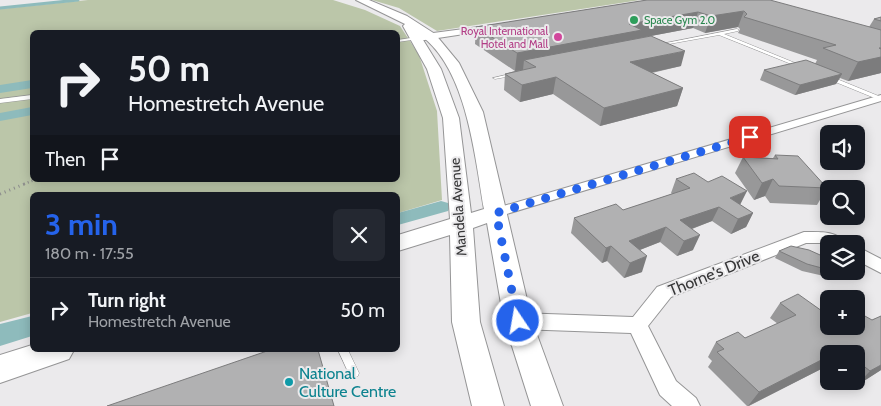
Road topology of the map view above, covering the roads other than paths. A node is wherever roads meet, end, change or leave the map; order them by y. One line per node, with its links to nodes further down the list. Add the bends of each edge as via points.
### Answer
1 (361, 0): 5 (main road, Mandela Avenue, via 403,18)
2 (507, 25): 5 (street)
3 (737, 30): 4 (lane)
4 (719, 33): 6 (lane); 7 (lane)
5 (415, 39): 14 (main road, Mandela Avenue, via 452,63 475,112); 15 (main road, Mandela Avenue, via 434,69 451,118)
6 (651, 47)
7 (811, 70)
8 (525, 72): 10 (lane)
9 (828, 77): 12 (lane)
10 (495, 78)
11 (30, 96): 13 (lane)
12 (880, 98): 14 (street)
13 (0, 101)
14 (496, 213): 15 (main road); 20 (main road, Mandela Avenue)
15 (461, 223): 17 (main road); 26 (main road, Mandela Avenue, via 466,322)
16 (820, 238): 21 (street, Thorne's Drive, via 804,238 664,292)
17 (400, 242)
18 (865, 257): 19 (street)
19 (881, 267)
20 (518, 321): 21 (street); 27 (main road, Mandela Avenue)
21 (638, 325): 28 (street, via 668,388)
22 (53, 352): 24 (main road)
23 (344, 352): 25 (lane)
24 (0, 369)
25 (354, 373)
26 (488, 406)
27 (547, 406)
28 (688, 406)

